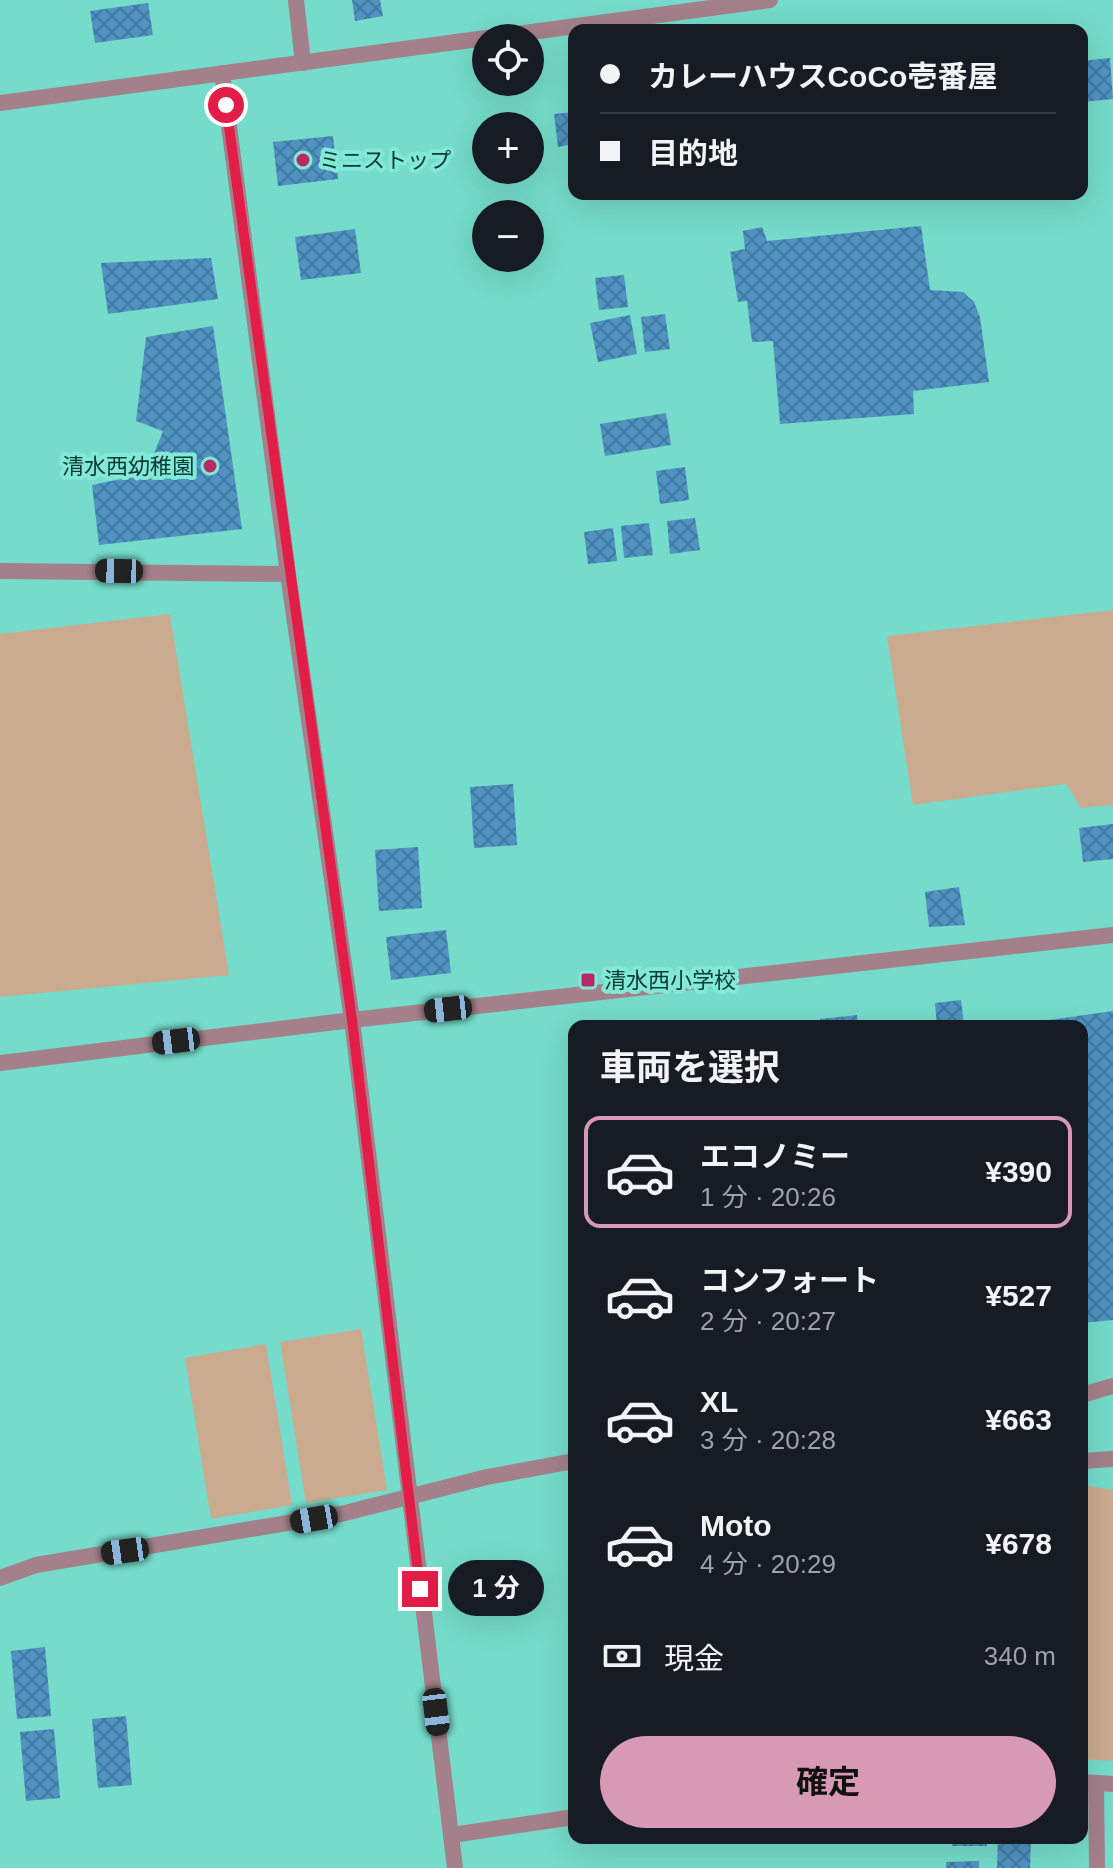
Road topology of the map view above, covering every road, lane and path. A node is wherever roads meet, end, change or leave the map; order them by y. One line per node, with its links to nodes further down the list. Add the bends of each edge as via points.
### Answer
1 (296, 0): 8 (street)
2 (770, 0): 3 (street)
3 (696, 5): 4 (street)
4 (576, 24)
5 (568, 25): 6 (street)
6 (544, 29)
7 (472, 40): 8 (street)
8 (303, 63): 9 (street)
9 (222, 73): 10 (street); 12 (street)
10 (0, 103)
11 (0, 571): 12 (street)
12 (288, 574): 14 (street)
13 (1113, 935): 14 (street)
14 (352, 1020): 15 (street); 21 (street)
15 (0, 1063)
16 (1113, 1386): 17 (street)
17 (1088, 1393)
18 (1113, 1459): 19 (street)
19 (1088, 1461)
20 (568, 1462): 21 (street)
21 (409, 1497): 22 (street, via 341,1514 36,1565); 25 (street)
22 (0, 1578)
23 (1097, 1783): 27 (street)
24 (568, 1818): 25 (street)
25 (452, 1835): 26 (street)
26 (455, 1868)
27 (1097, 1868)

